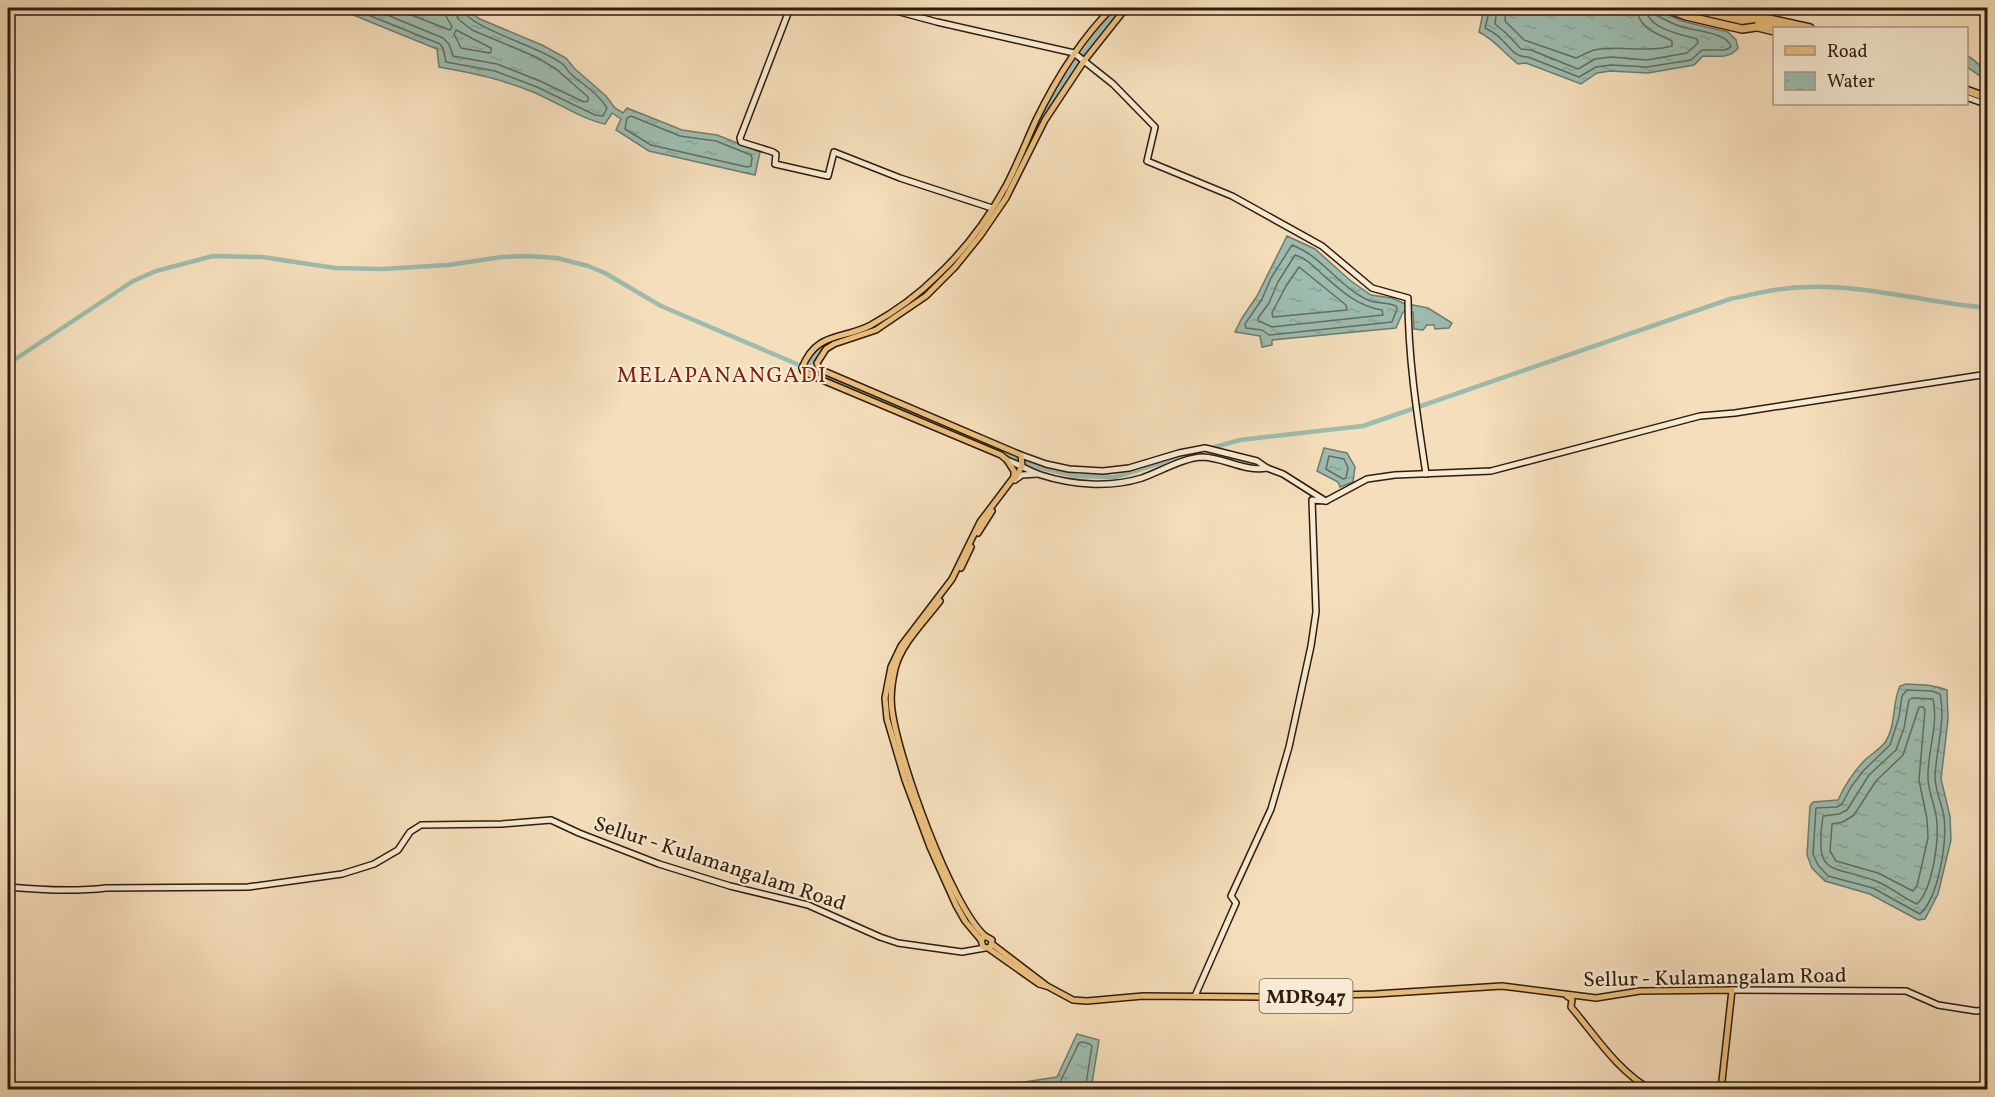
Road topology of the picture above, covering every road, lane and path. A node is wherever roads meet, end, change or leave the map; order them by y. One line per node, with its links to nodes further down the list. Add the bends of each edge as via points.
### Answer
1 (790, 8): 22 (main road, via 758,86 741,142 773,152 775,164 828,176 834,152)
2 (885, 8): 17 (main road)
3 (1112, 8): 17 (main road)
4 (1126, 8): 17 (main road)
5 (1664, 8): 11 (highway, bridge, via 1742,29)
6 (1673, 8): 15 (main road)
7 (1681, 8): 11 (highway)
8 (1699, 8): 12 (highway)
9 (1713, 8): 13 (main road)
10 (1721, 8): 14 (highway)
11 (1756, 27): 16 (highway)
12 (1784, 27)
13 (1798, 27)
14 (1806, 27)
15 (1773, 32)
16 (1773, 32)
17 (1079, 57): 22 (main road, via 1038,117); 26 (main road, via 1006,198 955,267 926,296 892,320 867,334 834,344 817,363 819,369); 30 (main road, via 1113,84 1155,127 1147,160 1232,196 1299,232 1372,288 1408,298 1414,399)
18 (1968, 90): 20 (highway)
19 (1968, 97): 21 (highway)
20 (1988, 97)
21 (1988, 104)
22 (992, 208): 25 (main road, via 958,254 921,290 867,327 820,342 803,371)
23 (1988, 374): 30 (main road, via 1700,416 1491,471)
24 (1182, 452): 26 (main road, via 1129,468 1103,471); 27 (main road); 28 (main road, via 1209,449 1257,461)
25 (1007, 460): 26 (main road); 31 (main road)
26 (1023, 462): 29 (main road); 31 (main road)
27 (1184, 462): 28 (main road, via 1202,457 1256,470); 29 (main road, via 1121,483 1066,481)
28 (1267, 468): 32 (main road)
29 (1038, 474): 31 (main road)
30 (1425, 474): 32 (main road, via 1367,479)
31 (1015, 477): 34 (main road, via 980,530 956,579 902,652 891,697 898,740 918,803 946,871)
32 (1326, 501): 39 (main road, via 1312,500 1316,612 1288,747 1271,810 1231,896 1236,903)
33 (8, 887): 36 (main road, Sellur - Kulamangalam Road, via 248,887 342,874 374,864 398,850 410,832 421,825 545,819 659,864 808,905 885,939 945,951)
34 (982, 939): 35 (main road); 35 (main road, via 991,938); 36 (main road)
35 (988, 947): 36 (main road, Sellur - Kulamangalam Road); 37 (main road, Sellur - Kulamangalam Road / MDR947); 37 (main road)
36 (971, 950)
37 (1047, 986): 39 (main road, Sellur - Kulamangalam Road / MDR947, via 1073,1000)
38 (1732, 990): 40 (main road, Sellur - Kulamangalam Road / MDR947, via 1640,991 1596,998); 41 (main road, Sellur - Kulamangalam Road / MDR947, via 1906,991 1938,1005); 43 (main road)
39 (1195, 996): 40 (main road, Sellur - Kulamangalam Road / MDR947, via 1353,995 1502,986)
40 (1567, 996): 42 (main road, via 1572,999 1571,1007 1622,1066)
41 (1988, 1010)
42 (1652, 1089)
43 (1721, 1089)

